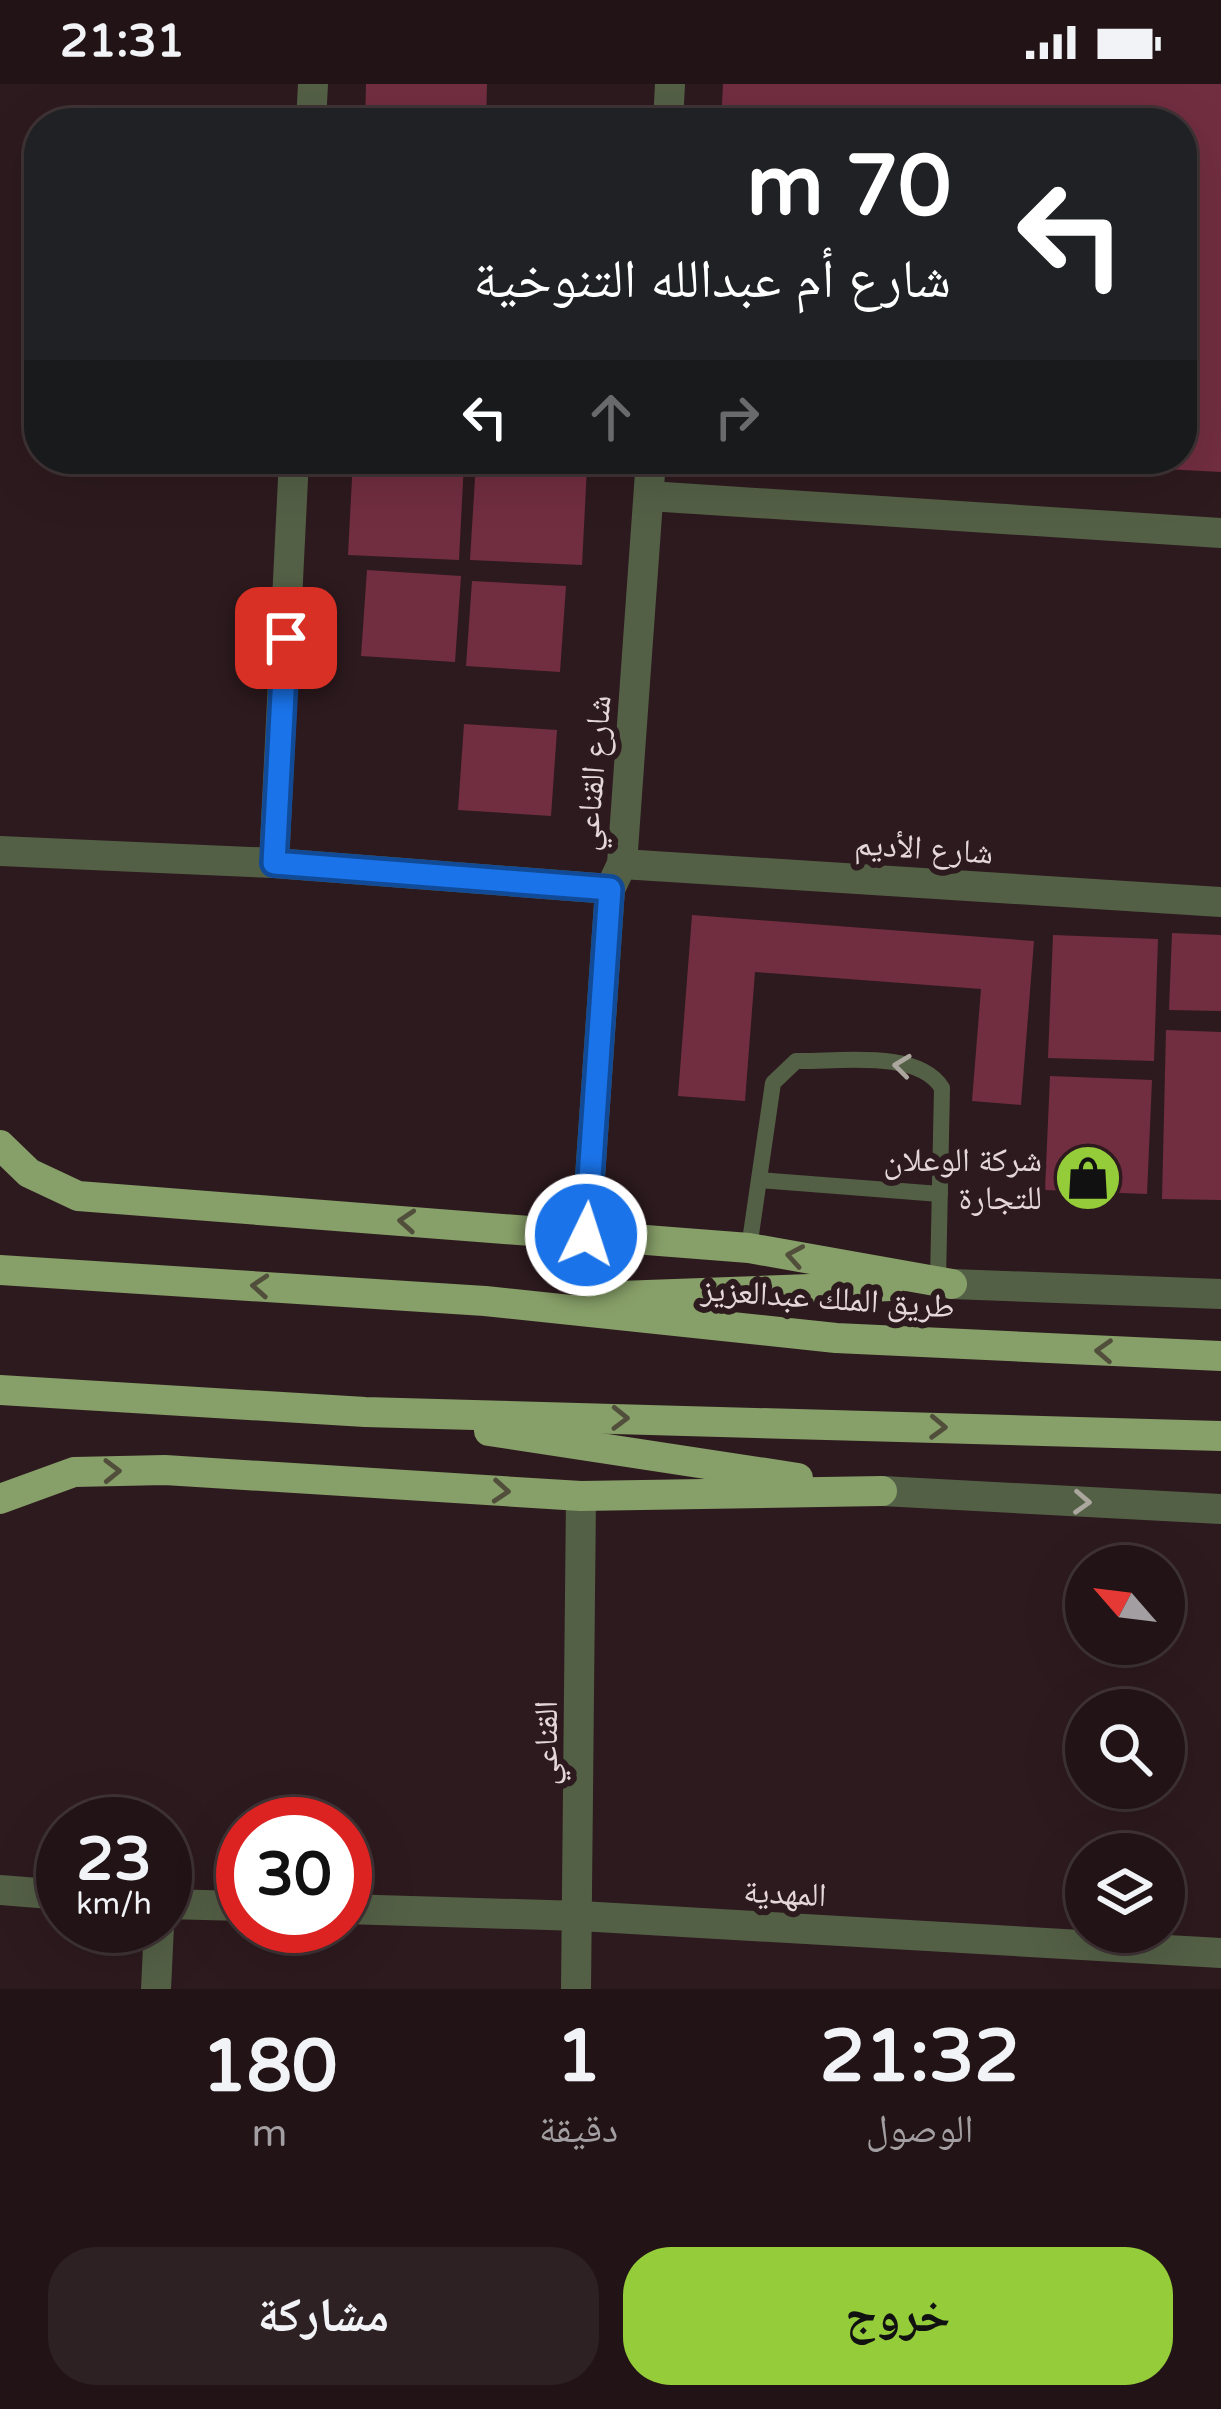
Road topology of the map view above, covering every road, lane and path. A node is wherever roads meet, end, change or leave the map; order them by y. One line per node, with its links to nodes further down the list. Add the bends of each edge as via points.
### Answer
1 (293, 474): 6 (street)
2 (650, 474): 3 (street, شارع القناعي)
3 (649, 496): 4 (street); 7 (street, شارع القناعي)
4 (1221, 533)
5 (0, 851): 6 (street, شارع الأديم)
6 (274, 863): 7 (street, شارع الأديم)
7 (616, 876): 8 (street, شارع الأديم); 12 (street, شارع القناعي)
8 (1221, 902)
9 (0, 1145): 12 (main road, one-way to 9, via 78,1196 28,1173)
10 (759, 1180): 11 (lane); 11 (lane, one-way to 10, via 942,1088 915,1065 796,1060 782,1070 773,1083); 13 (lane)
11 (940, 1194): 15 (lane)
12 (586, 1235): 13 (main road)
13 (749, 1248): 15 (main road, one-way to 13)
14 (0, 1270): 17 (main road, طريق الملك عبدالعزيز, one-way to 14)
15 (945, 1282): 16 (street); 17 (main road)
16 (1221, 1294)
17 (485, 1301): 18 (main road, طريق الملك عبدالعزيز, one-way to 17, via 836,1338)
18 (1221, 1356)
19 (0, 1390): 20 (main road)
20 (365, 1412): 21 (main road, one-way to 21); 22 (main road)
21 (1221, 1436)
22 (882, 1491): 23 (main road); 25 (street, one-way to 25)
23 (581, 1496): 24 (main road, one-way to 23, via 74,1472 165,1470); 29 (street, القناعي)
24 (0, 1499)
25 (1221, 1509)
26 (0, 1890): 27 (street)
27 (36, 1893)
28 (372, 1910): 29 (street, المهدية)
29 (580, 1916): 31 (street, المهدية); 33 (street, القناعي)
30 (158, 1953): 32 (street)
31 (1221, 1953)
32 (156, 1989)
33 (576, 1989)

